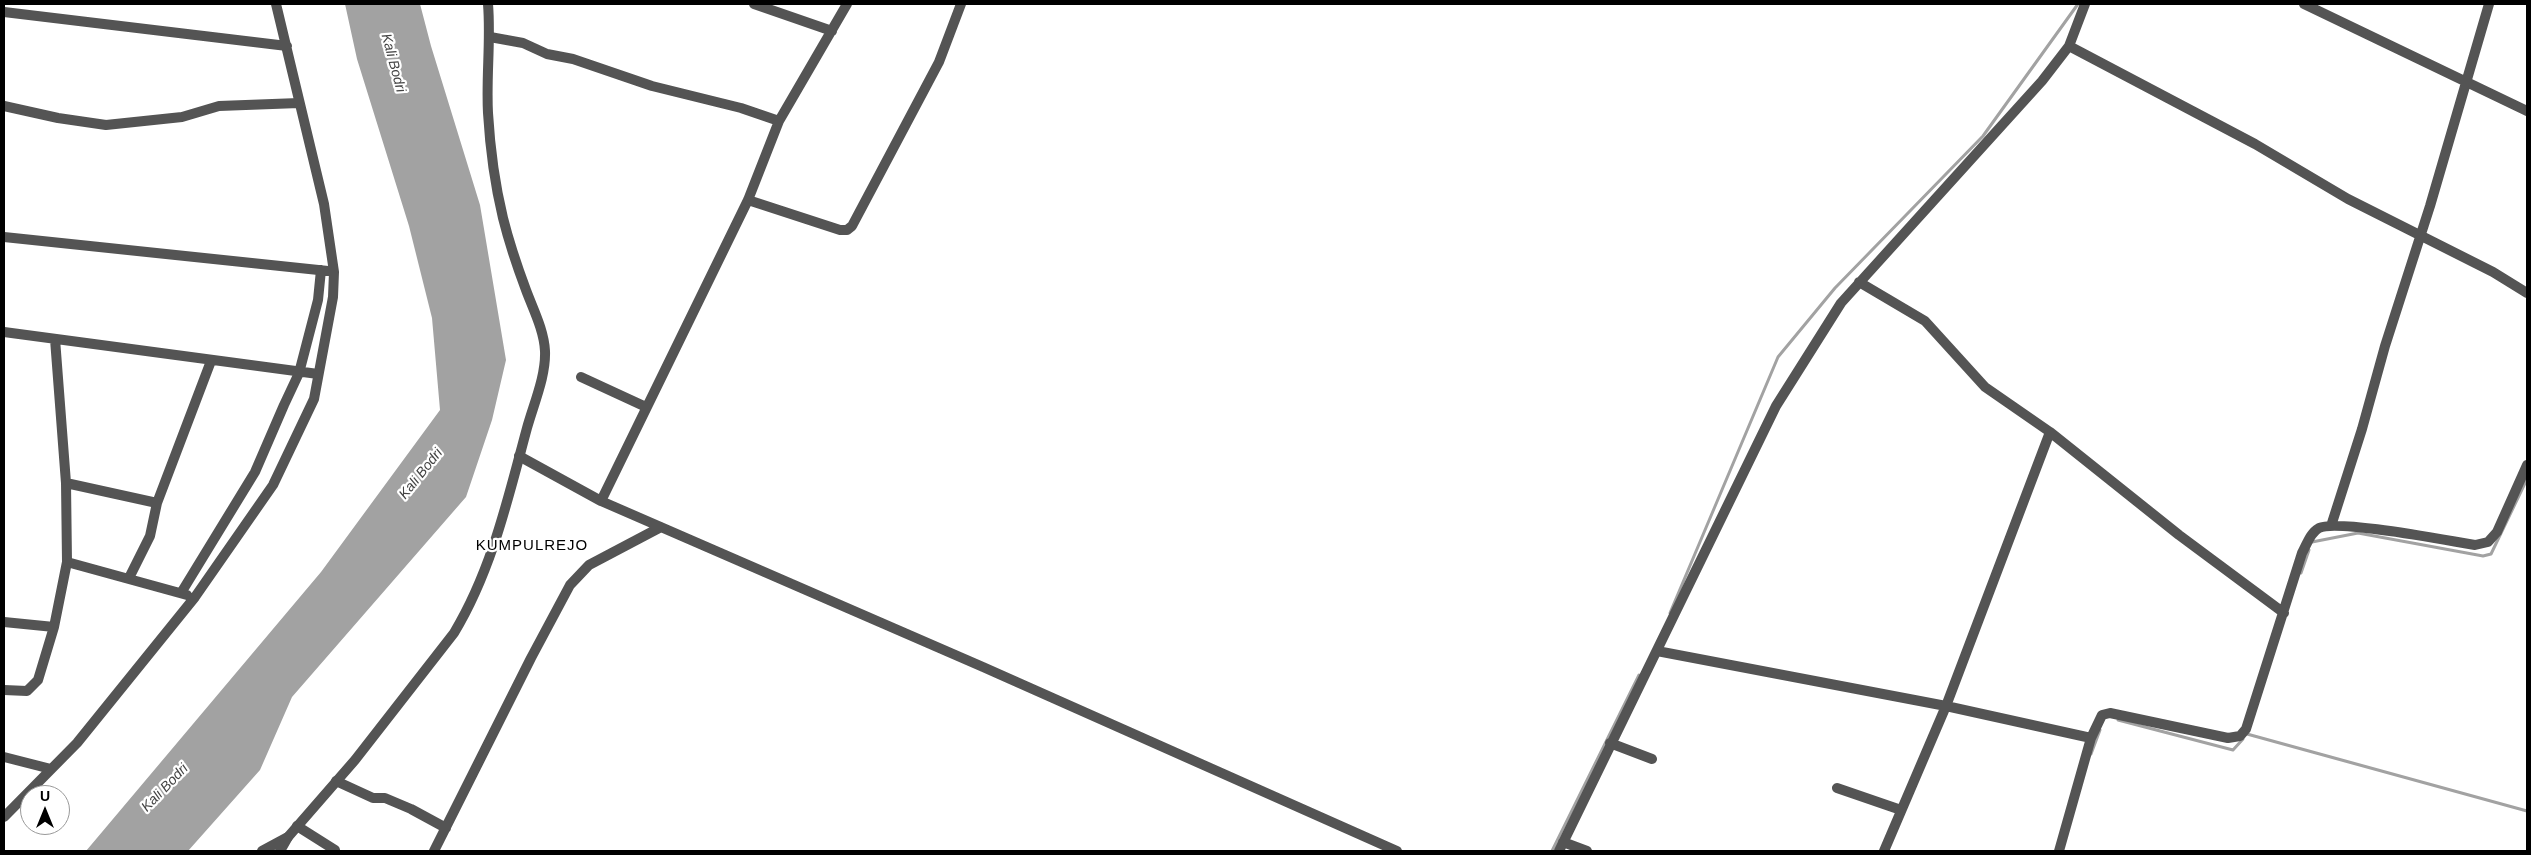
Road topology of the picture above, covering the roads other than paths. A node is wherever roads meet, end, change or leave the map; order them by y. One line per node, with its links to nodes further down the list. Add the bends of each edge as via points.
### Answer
1 (276, 4): 12 (street)
2 (488, 4): 11 (street)
3 (754, 4): 10 (street)
4 (847, 4): 10 (street)
5 (961, 4): 19 (street, via 939,62 852,226 840,230)
6 (2085, 4): 13 (street)
7 (2304, 4): 14 (street)
8 (2488, 4): 14 (street)
9 (4, 12): 12 (street)
10 (832, 31): 18 (street)
11 (490, 37): 18 (street, via 523,43 547,54 573,59 652,86 742,108); 34 (street, via 488,113 502,216 545,349 540,385)
12 (286, 46): 15 (street)
13 (2069, 46): 20 (street); 24 (street, via 2042,81)
14 (2465, 82): 17 (street); 20 (street)
15 (299, 103): 16 (street, via 218,106 182,117 106,125); 23 (street, via 324,204)
16 (4, 106)
17 (2527, 111)
18 (779, 121): 19 (street)
19 (748, 200): 32 (street)
20 (2420, 235): 25 (street); 39 (street)
21 (4, 237): 22 (street)
22 (321, 270): 23 (street); 29 (street, via 318,300)
23 (334, 272): 30 (street, via 333,297)
24 (1859, 282): 33 (street, via 1926,321 1985,387); 48 (street, via 1813,344 1776,406)
25 (2527, 293)
26 (4, 332): 27 (street)
27 (55, 339): 28 (street); 36 (street)
28 (211, 361): 29 (street); 38 (street)
29 (298, 373): 30 (street); 43 (street, via 255,472)
30 (318, 374): 44 (street, via 314,399 273,485)
31 (581, 377): 32 (street)
32 (646, 407): 37 (street)
33 (2050, 432): 45 (street); 50 (street)
34 (520, 456): 37 (street); 56 (street, via 485,570 465,614 454,633)
35 (2527, 465): 39 (street, via 2497,532 2488,542 2475,545)
36 (66, 483): 38 (street); 41 (street)
37 (601, 501): 40 (street)
38 (157, 503): 42 (street, via 150,536)
39 (2332, 526): 45 (street, via 2320,528 2311,536 2302,553)
40 (661, 527): 61 (street, via 589,565 570,585); 68 (street)
41 (67, 562): 42 (street); 47 (street)
42 (129, 578): 43 (street)
43 (181, 593): 44 (street)
44 (195, 597): 55 (street)
45 (2284, 613): 51 (street, via 2246,729 2240,736 2228,738 2110,713 2102,716)
46 (4, 622): 47 (street)
47 (54, 627): 49 (street, via 38,680 27,692)
48 (1657, 651): 50 (street); 52 (street)
49 (4, 690)
50 (1946, 706): 51 (street); 58 (street)
51 (2091, 738): 71 (street)
52 (1610, 743): 54 (street); 63 (street)
53 (4, 757): 55 (street)
54 (1652, 759)
55 (51, 769): 59 (street)
56 (336, 781): 60 (street); 61 (street, via 373,798 385,798 411,809)
57 (1837, 788): 58 (street)
58 (1901, 810): 70 (street)
59 (4, 816)
60 (297, 826): 62 (street); 64 (street)
61 (446, 828): 67 (street)
62 (288, 837): 65 (street); 66 (street)
63 (1560, 849): 69 (street)
64 (335, 850)
65 (262, 851)
66 (280, 851)
67 (434, 851)
68 (1397, 851)
69 (1587, 851)
70 (1884, 851)
71 (2058, 851)

